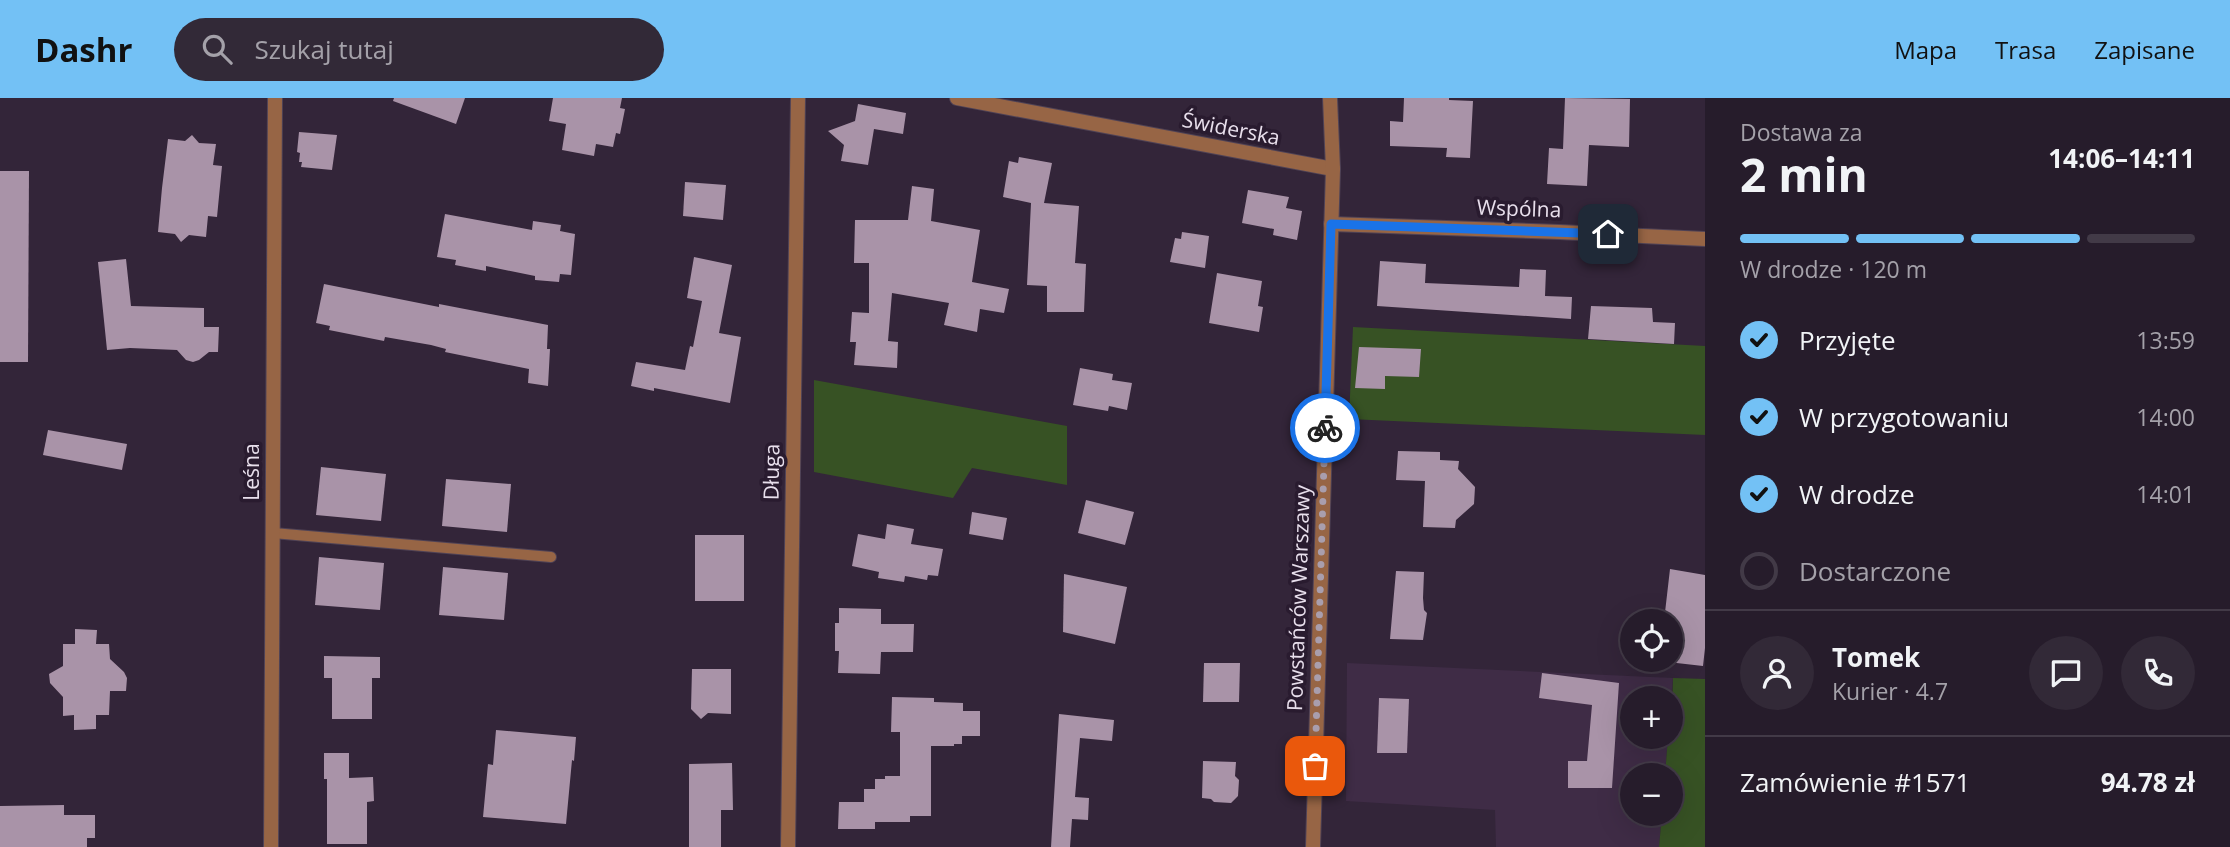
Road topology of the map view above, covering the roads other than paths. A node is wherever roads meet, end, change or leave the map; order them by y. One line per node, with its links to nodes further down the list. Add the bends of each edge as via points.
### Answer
1 (275, 98): 8 (street, Leśna)
2 (798, 98): 11 (street, Długa)
3 (957, 98): 5 (street, Świderska)
4 (1331, 98): 5 (street, Powstańców Warszawy)
5 (1333, 169): 6 (street, Powstańców Warszawy)
6 (1331, 224): 7 (street, Wspólna); 12 (street, Powstańców Warszawy)
7 (1705, 239)
8 (273, 533): 9 (lane); 10 (street, Leśna)
9 (551, 557)
10 (271, 847)
11 (788, 847)
12 (1313, 847)

